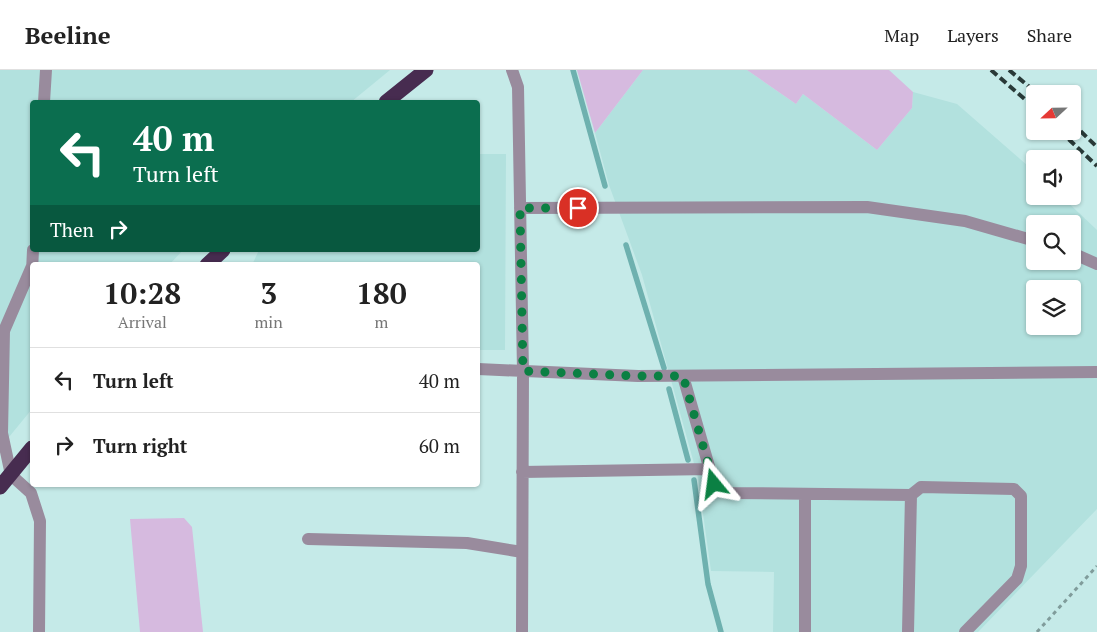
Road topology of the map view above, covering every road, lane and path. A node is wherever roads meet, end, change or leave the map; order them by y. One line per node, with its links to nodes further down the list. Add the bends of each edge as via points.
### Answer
1 (46, 70): 4 (street)
2 (426, 70): 5 (highway)
3 (512, 70): 6 (street, via 518,87)
4 (44, 100)
5 (388, 100)
6 (520, 208): 7 (street, via 867,207 966,221); 14 (street)
7 (1026, 239)
8 (221, 252): 10 (highway)
9 (1081, 257): 11 (street)
10 (210, 262)
11 (1097, 264)
12 (30, 271): 20 (street, via 4,331 2,433)
13 (480, 369): 14 (street)
14 (523, 371): 16 (street); 19 (street)
15 (1097, 372): 16 (street)
16 (683, 376): 18 (street)
17 (30, 450): 20 (highway)
18 (710, 469): 19 (street); 22 (street, via 714,484 732,493)
19 (522, 472): 25 (street)
20 (11, 474): 21 (highway); 27 (street, via 31,493 40,521)
21 (0, 487)
22 (804, 494): 23 (street); 29 (street)
23 (911, 495): 30 (street); 31 (street, via 921,487 1014,489 1021,496 1021,566 1017,579)
24 (308, 539): 25 (street, via 467,543)
25 (522, 552): 28 (street)
26 (1097, 566): 32 (path)
27 (39, 632)
28 (522, 632)
29 (805, 632)
30 (908, 632)
31 (965, 632)
32 (1037, 632)

